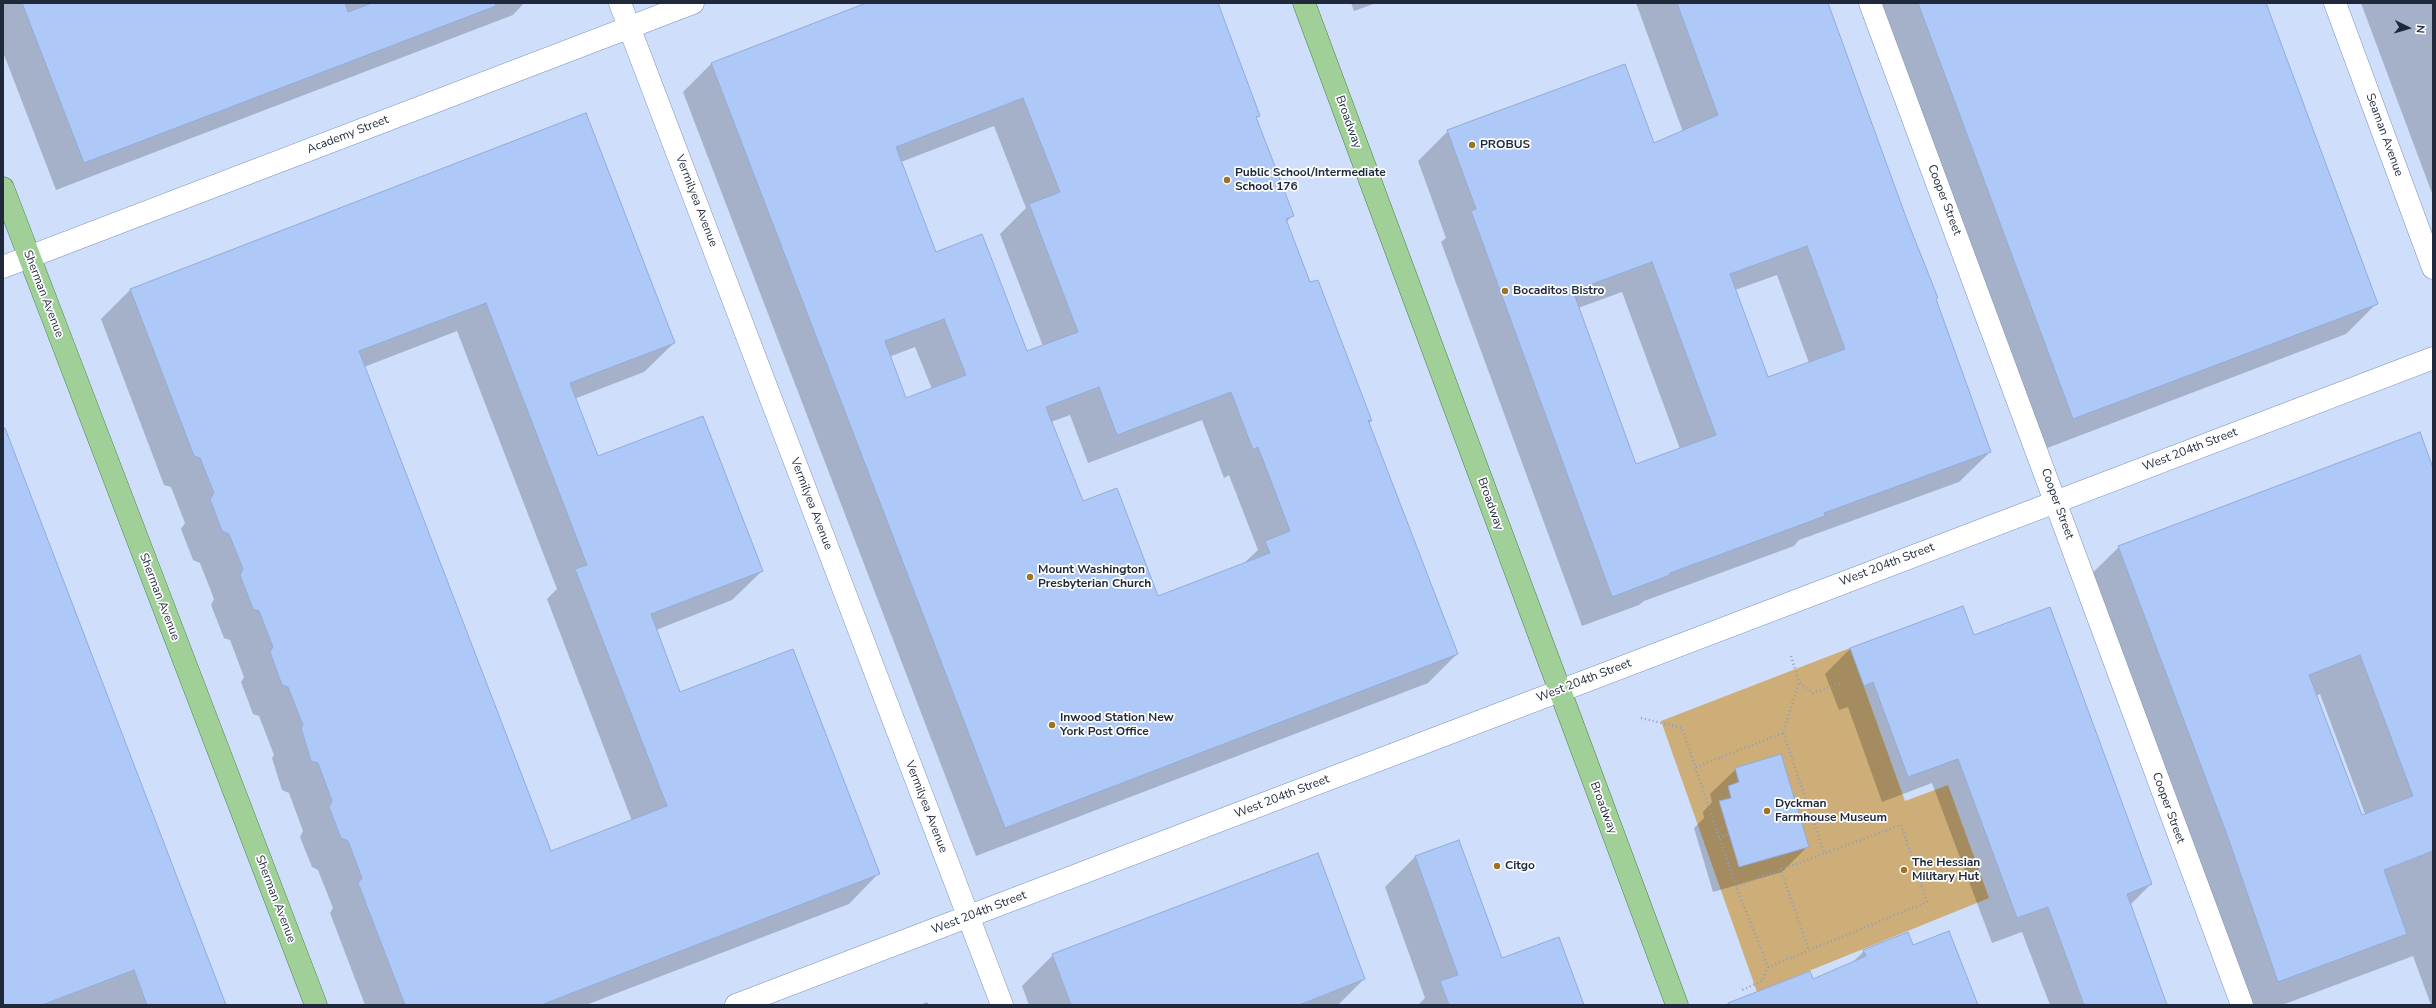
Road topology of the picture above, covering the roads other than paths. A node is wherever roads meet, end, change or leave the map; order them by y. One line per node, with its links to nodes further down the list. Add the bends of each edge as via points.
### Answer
1 (620, 3): 6 (street, Vermilyea Avenue)
2 (693, 3): 6 (street, Academy Street)
3 (1304, 3): 13 (main road, Broadway)
4 (1870, 3): 12 (street, Cooper Street)
5 (2334, 3): 10 (street, Seaman Avenue)
6 (629, 27): 8 (street, Academy Street); 14 (street, Vermilyea Avenue)
7 (3, 188): 8 (main road, Sherman Avenue)
8 (29, 257): 9 (street, Academy Street); 15 (main road, Sherman Avenue)
9 (3, 267)
10 (2433, 268)
11 (2433, 358): 12 (street, West 204th Street)
12 (2056, 500): 13 (street, West 204th Street); 19 (street, Cooper Street)
13 (1558, 690): 14 (street, West 204th Street); 18 (main road, Broadway)
14 (968, 917): 16 (street, West 204th Street); 17 (street, Vermilyea Avenue)
15 (316, 1005)
16 (736, 1005)
17 (1002, 1005)
18 (1677, 1005)
19 (2242, 1005)

